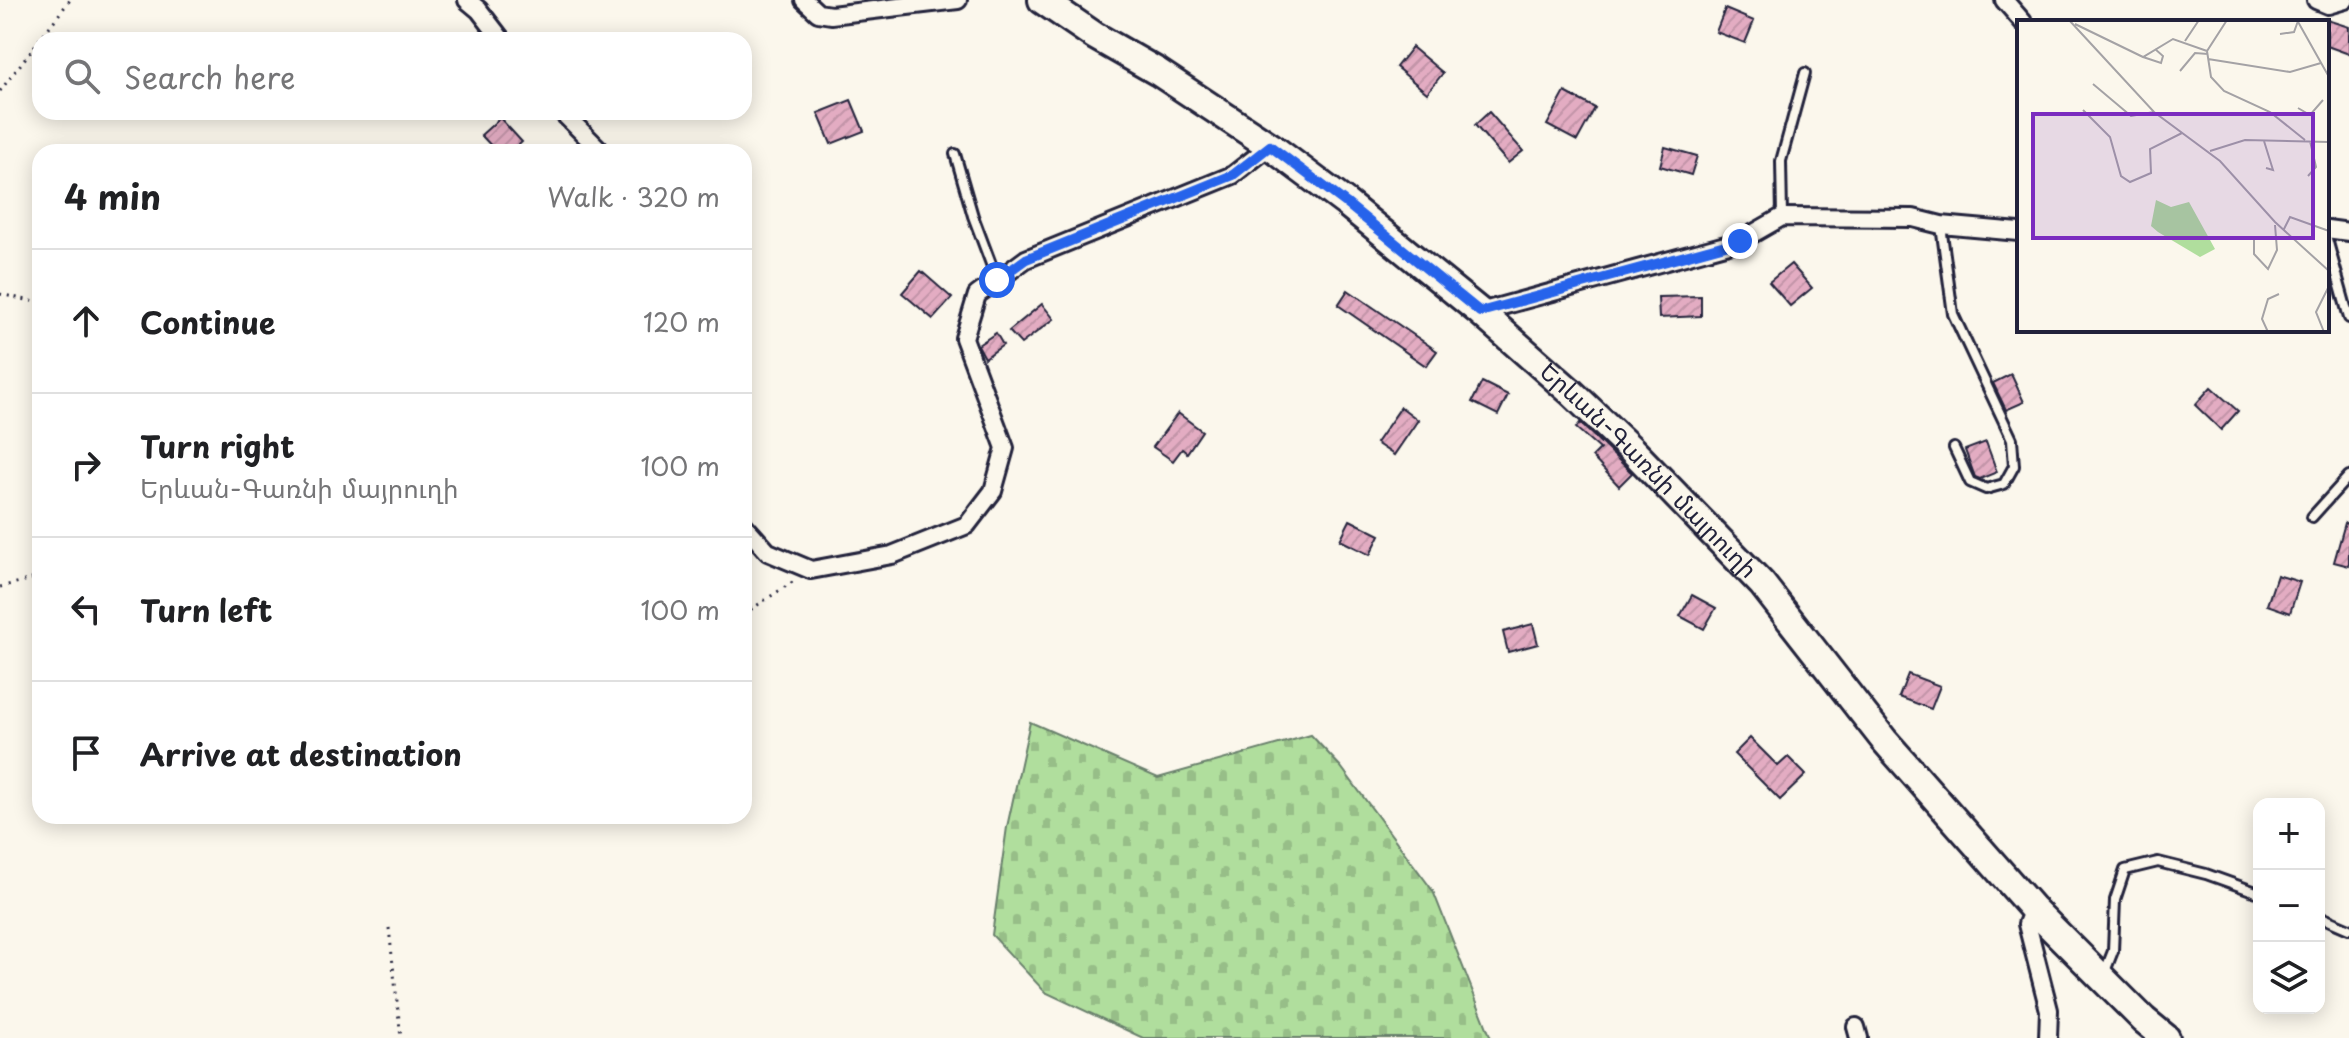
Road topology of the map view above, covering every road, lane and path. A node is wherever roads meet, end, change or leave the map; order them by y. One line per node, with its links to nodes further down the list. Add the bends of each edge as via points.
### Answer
1 (70, 0): 10 (path)
2 (467, 0): 11 (street)
3 (804, 0): 4 (street, via 818,13 831,15)
4 (958, 0)
5 (1042, 0): 17 (main road, Երևան-Գառնի մայրուղի)
6 (2004, 0): 9 (street)
7 (2316, 0): 8 (street, via 2328,5)
8 (2345, 0)
9 (2021, 20)
10 (45, 32)
11 (496, 32)
12 (32, 49): 14 (path)
13 (1805, 73): 19 (lane, via 1781,161)
14 (0, 91)
15 (570, 120): 16 (street)
16 (594, 144)
17 (1270, 146): 25 (street, via 1233,175 1026,259); 28 (main road, Երևան-Գառնի մայրուղի)
18 (955, 154): 25 (lane)
19 (1782, 217): 20 (street, via 1913,218); 28 (street, via 1740,241)
20 (1941, 225): 22 (street); 30 (lane, via 1953,314 2012,439 2014,466 2004,484 1986,489 1970,482)
21 (2329, 229): 23 (street)
22 (2017, 232)
23 (2349, 232)
24 (2329, 246): 29 (lane)
25 (997, 280): 34 (street, via 977,295 964,338 1005,448 993,491 967,525 892,555)
26 (0, 294): 27 (path)
27 (32, 301)
28 (1480, 312): 39 (main road, Երևան-Գառնի մայրուղի, via 1631,449 1762,584 1884,740)
29 (2349, 318)
30 (1954, 448)
31 (2349, 476): 32 (lane)
32 (2312, 517)
33 (752, 534): 34 (street, via 768,552)
34 (811, 570): 37 (path)
35 (32, 579): 36 (path)
36 (0, 587)
37 (752, 609)
38 (2253, 891): 43 (lane, via 2158,862 2125,870 2115,900 2113,951)
39 (2033, 909): 43 (main road, Երևան-Գառնի մայրուղի); 45 (street, via 2027,924 2049,1010)
40 (2325, 919): 42 (lane)
41 (389, 928): 44 (path)
42 (2349, 929)
43 (2102, 978): 46 (main road, Երևան-Գառնի մայրուղի)
44 (401, 1038)
45 (2048, 1038)
46 (2166, 1038)

